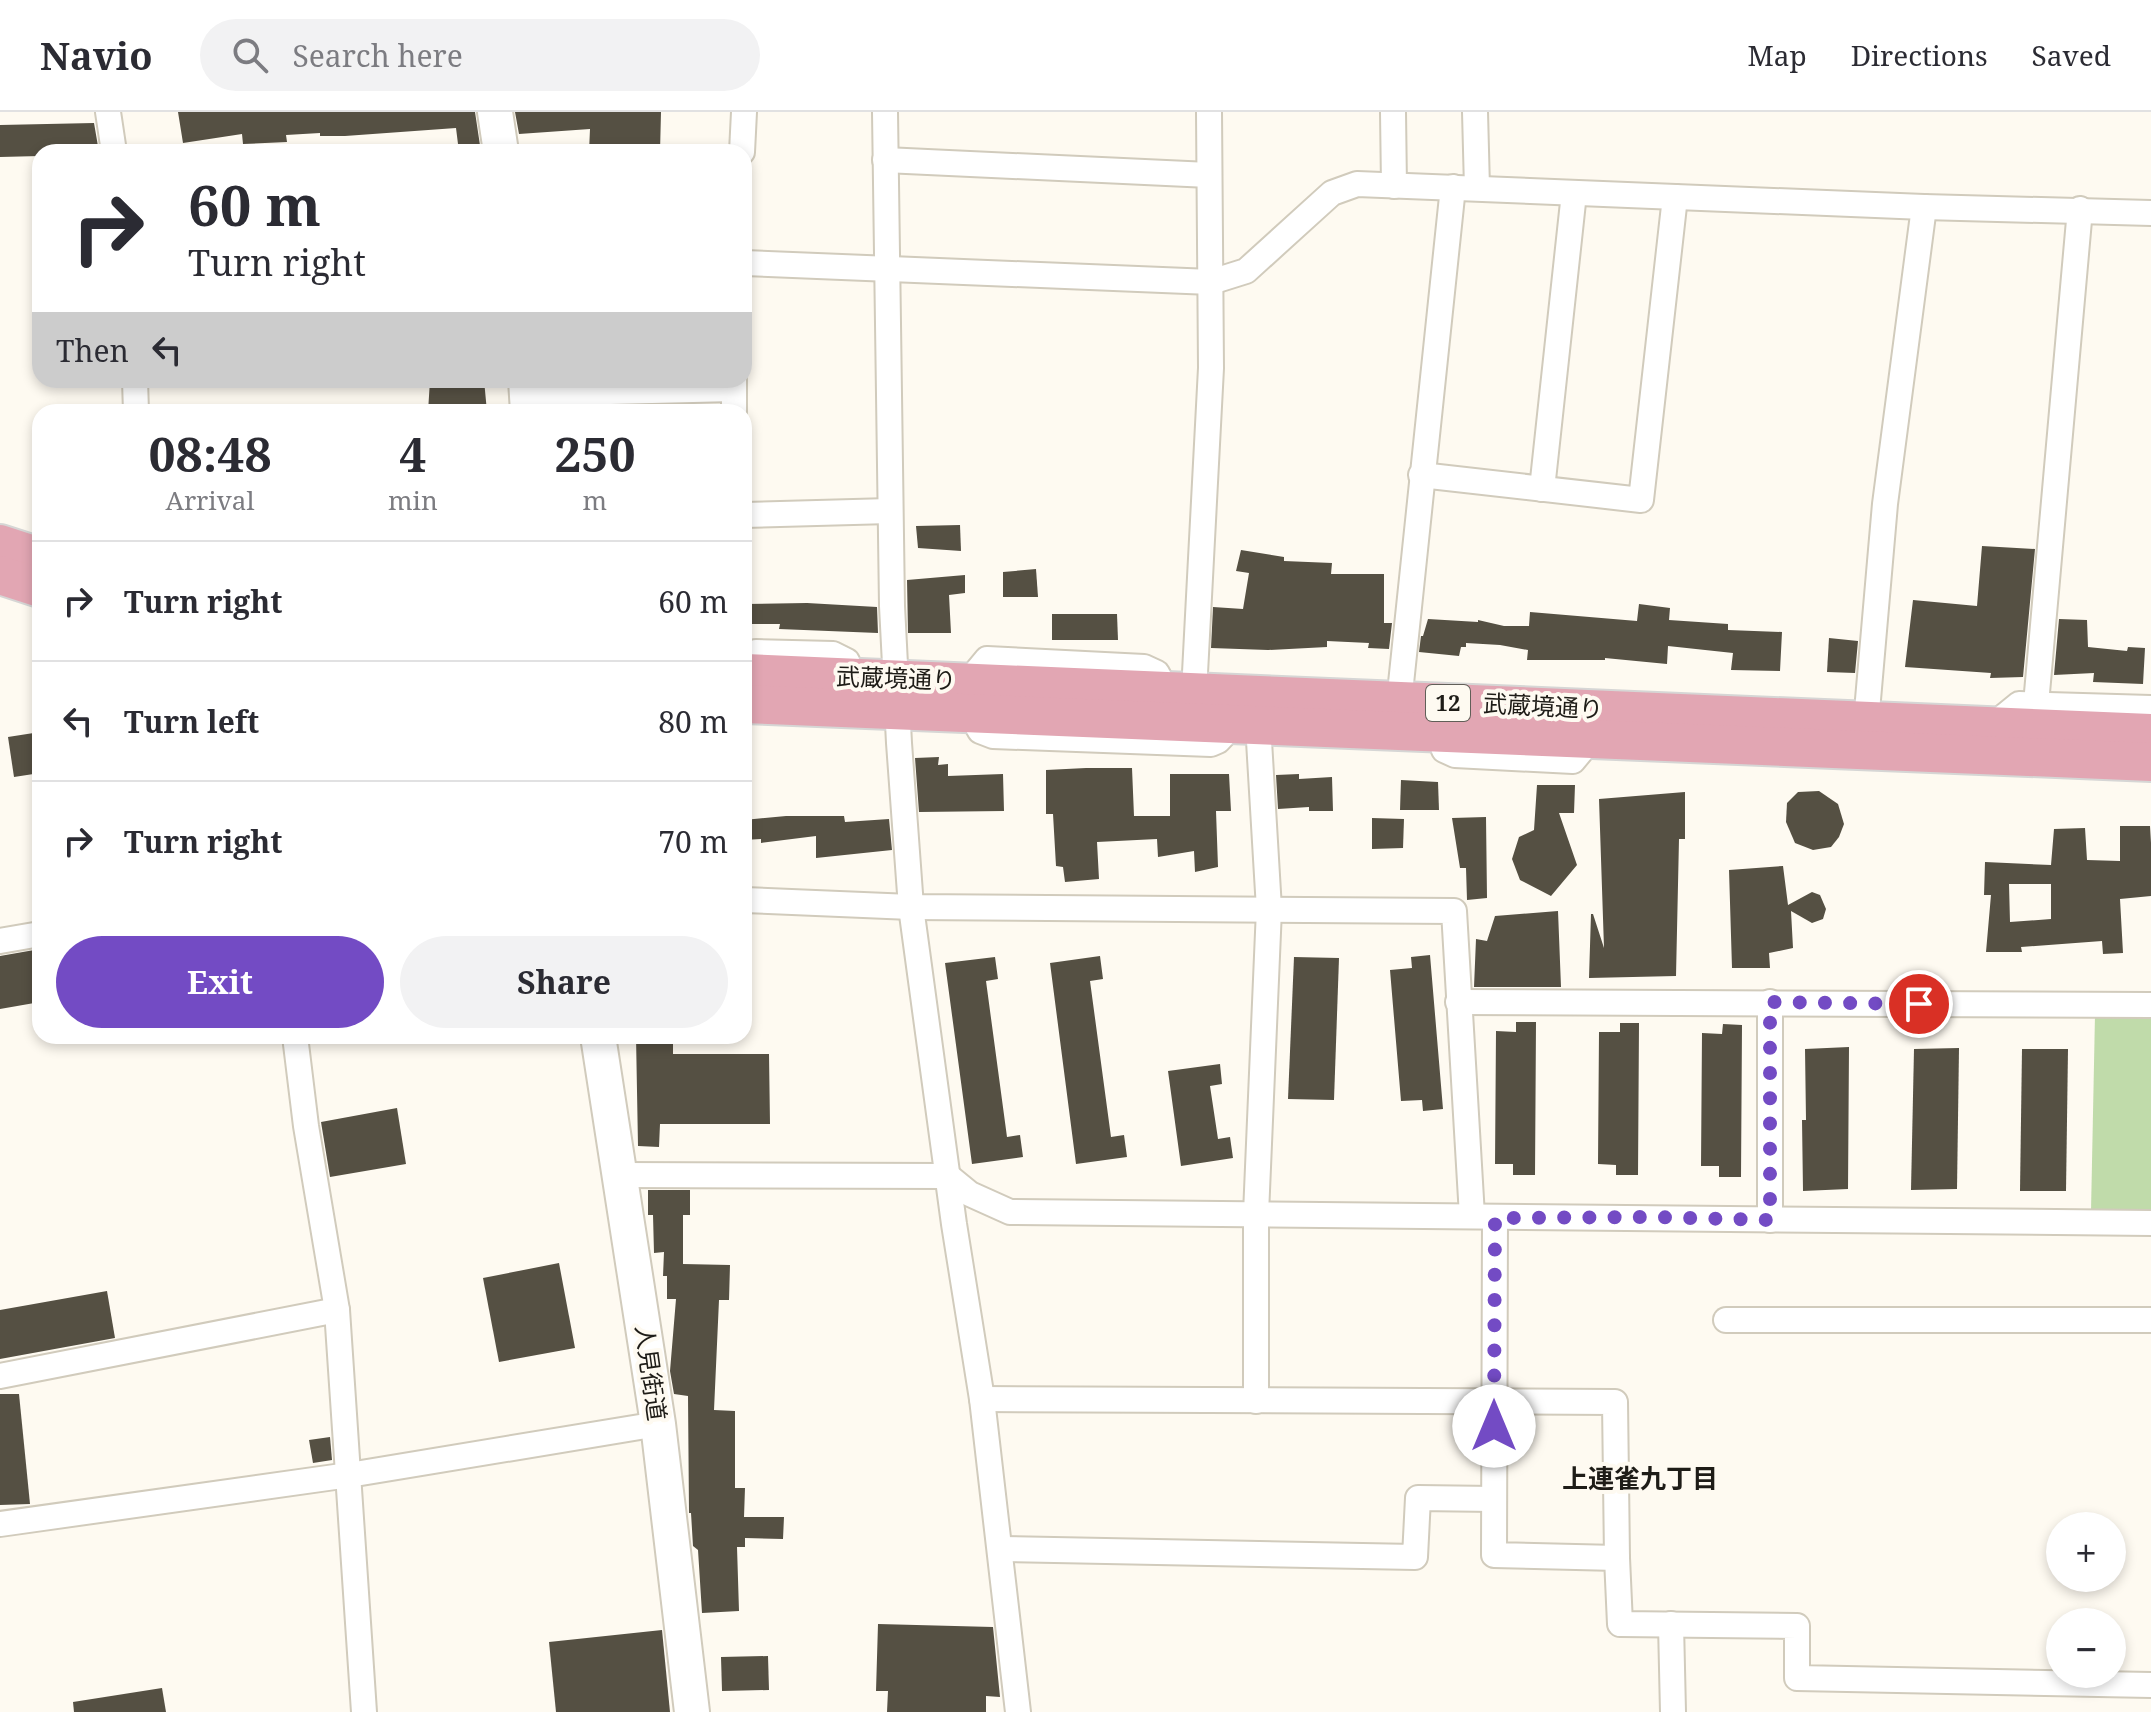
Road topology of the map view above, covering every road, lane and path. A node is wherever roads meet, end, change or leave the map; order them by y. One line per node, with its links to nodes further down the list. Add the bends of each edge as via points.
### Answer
1 (108, 112): 8 (street)
2 (495, 112): 9 (main road)
3 (744, 112): 10 (street)
4 (885, 112): 11 (street)
5 (1209, 112): 12 (street)
6 (1393, 112): 13 (street)
7 (1475, 112): 14 (street)
8 (113, 144)
9 (500, 144)
10 (742, 144)
11 (885, 160): 12 (street); 21 (street)
12 (1209, 175): 22 (street)
13 (1394, 186): 14 (street); 22 (street, via 1357,184 1332,193 1246,271)
14 (1465, 188): 15 (street); 25 (street)
15 (1574, 193): 16 (street); 26 (street)
16 (1675, 197): 17 (street); 26 (street, via 1641,500)
17 (1924, 207): 18 (street); 47 (street, via 1885,504)
18 (2080, 209): 19 (street); 40 (street)
19 (2151, 213)
20 (752, 263): 21 (street)
21 (887, 269): 22 (street); 27 (street)
22 (1211, 282): 36 (street, via 1211,368)
23 (734, 394): 24 (street)
24 (527, 395)
25 (1421, 475): 26 (street); 43 (street)
26 (1542, 489)
27 (890, 511): 28 (street); 37 (street)
28 (752, 515)
29 (0, 544): 30 (main road)
30 (32, 554)
31 (0, 575): 32 (main road)
32 (32, 585)
33 (752, 654): 35 (street, via 833,654 847,661)
34 (752, 673): 35 (main road, 武蔵境通り / 12)
35 (854, 678): 37 (main road, 武蔵境通り / 12)
36 (1180, 691): 38 (main road, 武蔵境通り / 12); 43 (main road, 武蔵境通り / 12)
37 (896, 694): 38 (main road, 武蔵境通り / 12); 39 (main road, 武蔵境通り / 12); 51 (street)
38 (969, 698): 44 (main road, 武蔵境通り / 12)
39 (752, 703)
40 (2036, 704): 41 (street); 45 (street, via 2019,704)
41 (2151, 708)
42 (1707, 714): 43 (main road, 武蔵境通り / 12); 47 (main road, 武蔵境通り / 12); 48 (main road, via 1741,729 1778,732 1780,741)
43 (1397, 715): 44 (main road, 武蔵境通り / 12); 48 (main road, 武蔵境通り / 12, via 1437,732)
44 (1246, 724): 52 (street)
45 (1992, 726): 46 (main road, 武蔵境通り / 12); 47 (main road, 武蔵境通り / 12)
46 (2151, 733)
47 (1865, 735): 48 (main road, 武蔵境通り / 12); 49 (main road, 武蔵境通り / 12)
48 (1772, 746)
49 (2151, 762)
50 (752, 900): 51 (street)
51 (911, 907): 52 (street); 61 (street)
52 (1269, 909): 55 (street, via 1454,911); 63 (street)
53 (32, 935): 54 (street)
54 (0, 941)
55 (1458, 1002): 56 (street); 64 (street)
56 (1770, 1002): 57 (street); 65 (street)
57 (2151, 1005)
58 (296, 1044): 68 (street)
59 (599, 1044): 60 (main road, 人見街道)
60 (619, 1175): 61 (street); 75 (main road, 人見街道)
61 (948, 1176): 62 (street); 67 (street)
62 (970, 1194): 63 (street, via 1010,1212); 67 (street)
63 (1256, 1214): 64 (street); 73 (street)
64 (1483, 1217): 65 (street); 74 (street)
65 (1770, 1220): 66 (street)
66 (2151, 1223)
67 (954, 1224): 72 (street)
68 (337, 1310): 71 (street); 76 (street)
69 (1726, 1320): 70 (street)
70 (2151, 1320)
71 (0, 1376)
72 (982, 1399): 73 (street); 79 (street)
73 (1256, 1401): 74 (street)
74 (1494, 1402): 77 (street); 80 (street, via 1615,1402)
75 (658, 1424): 76 (street); 84 (main road, 人見街道)
76 (349, 1475): 78 (street); 83 (street)
77 (1494, 1499): 79 (street, via 1418,1498 1415,1557); 80 (street, via 1494,1555)
78 (0, 1524)
79 (1000, 1549): 85 (street)
80 (1617, 1558): 81 (street, via 1620,1624)
81 (1671, 1624): 82 (street, via 1797,1626 1797,1678); 86 (street)
82 (2151, 1685)
83 (364, 1712)
84 (692, 1712)
85 (1018, 1712)
86 (1673, 1712)

